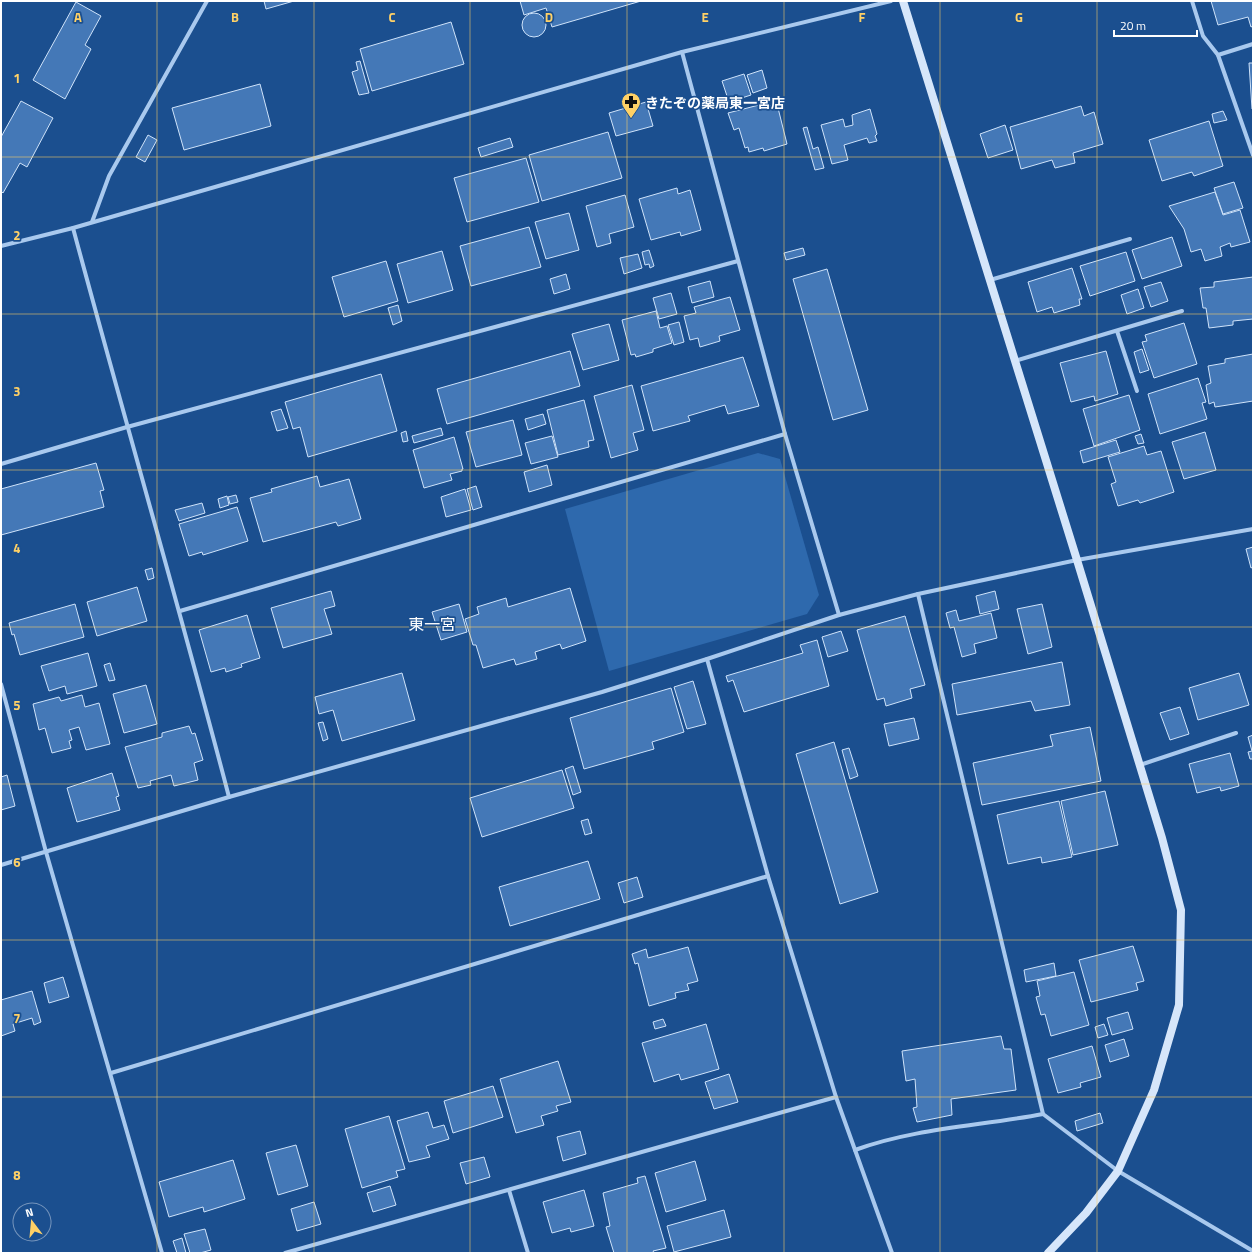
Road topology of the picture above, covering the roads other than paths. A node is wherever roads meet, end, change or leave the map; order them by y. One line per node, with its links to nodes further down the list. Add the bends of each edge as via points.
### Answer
1 (207, 1): 9 (street, via 109,176)
2 (891, 1): 6 (street)
3 (903, 1): 14 (street)
4 (1192, 1): 7 (street, via 1203,36)
5 (1253, 44): 7 (street)
6 (682, 52): 9 (street); 13 (street)
7 (1218, 55): 8 (street)
8 (1253, 155)
9 (92, 222): 10 (street)
10 (73, 228): 12 (street); 19 (street)
11 (1130, 239): 14 (street)
12 (1, 246)
13 (738, 261): 19 (street); 20 (street)
14 (990, 281): 17 (street)
15 (1182, 311): 16 (street)
16 (1117, 331): 17 (street); 18 (street)
17 (1015, 361): 23 (street)
18 (1136, 391)
19 (127, 427): 21 (street); 25 (street)
20 (785, 434): 25 (street); 26 (street)
21 (1, 464)
22 (1253, 529): 23 (street)
23 (1077, 560): 24 (street); 30 (street)
24 (918, 594): 26 (street); 37 (street)
25 (180, 611): 31 (street)
26 (839, 615): 27 (street)
27 (707, 659): 31 (street, via 594,694); 34 (street)
28 (1, 684): 32 (street)
29 (1236, 733): 30 (street)
30 (1140, 765): 39 (street, via 1181,910 1179,1005 1154,1090)
31 (229, 797): 32 (street)
32 (46, 852): 33 (street); 35 (street)
33 (1, 865)
34 (768, 876): 35 (street); 36 (street)
35 (111, 1073): 42 (street)
36 (836, 1097): 38 (street); 40 (street)
37 (1044, 1114): 38 (street, via 914,1134); 39 (street)
38 (855, 1150): 45 (street)
39 (1118, 1171): 41 (street); 46 (street, via 1086,1213)
40 (509, 1190): 43 (street); 44 (street)
41 (1253, 1251)
42 (162, 1253)
43 (285, 1253)
44 (528, 1253)
45 (892, 1253)
46 (1048, 1253)

